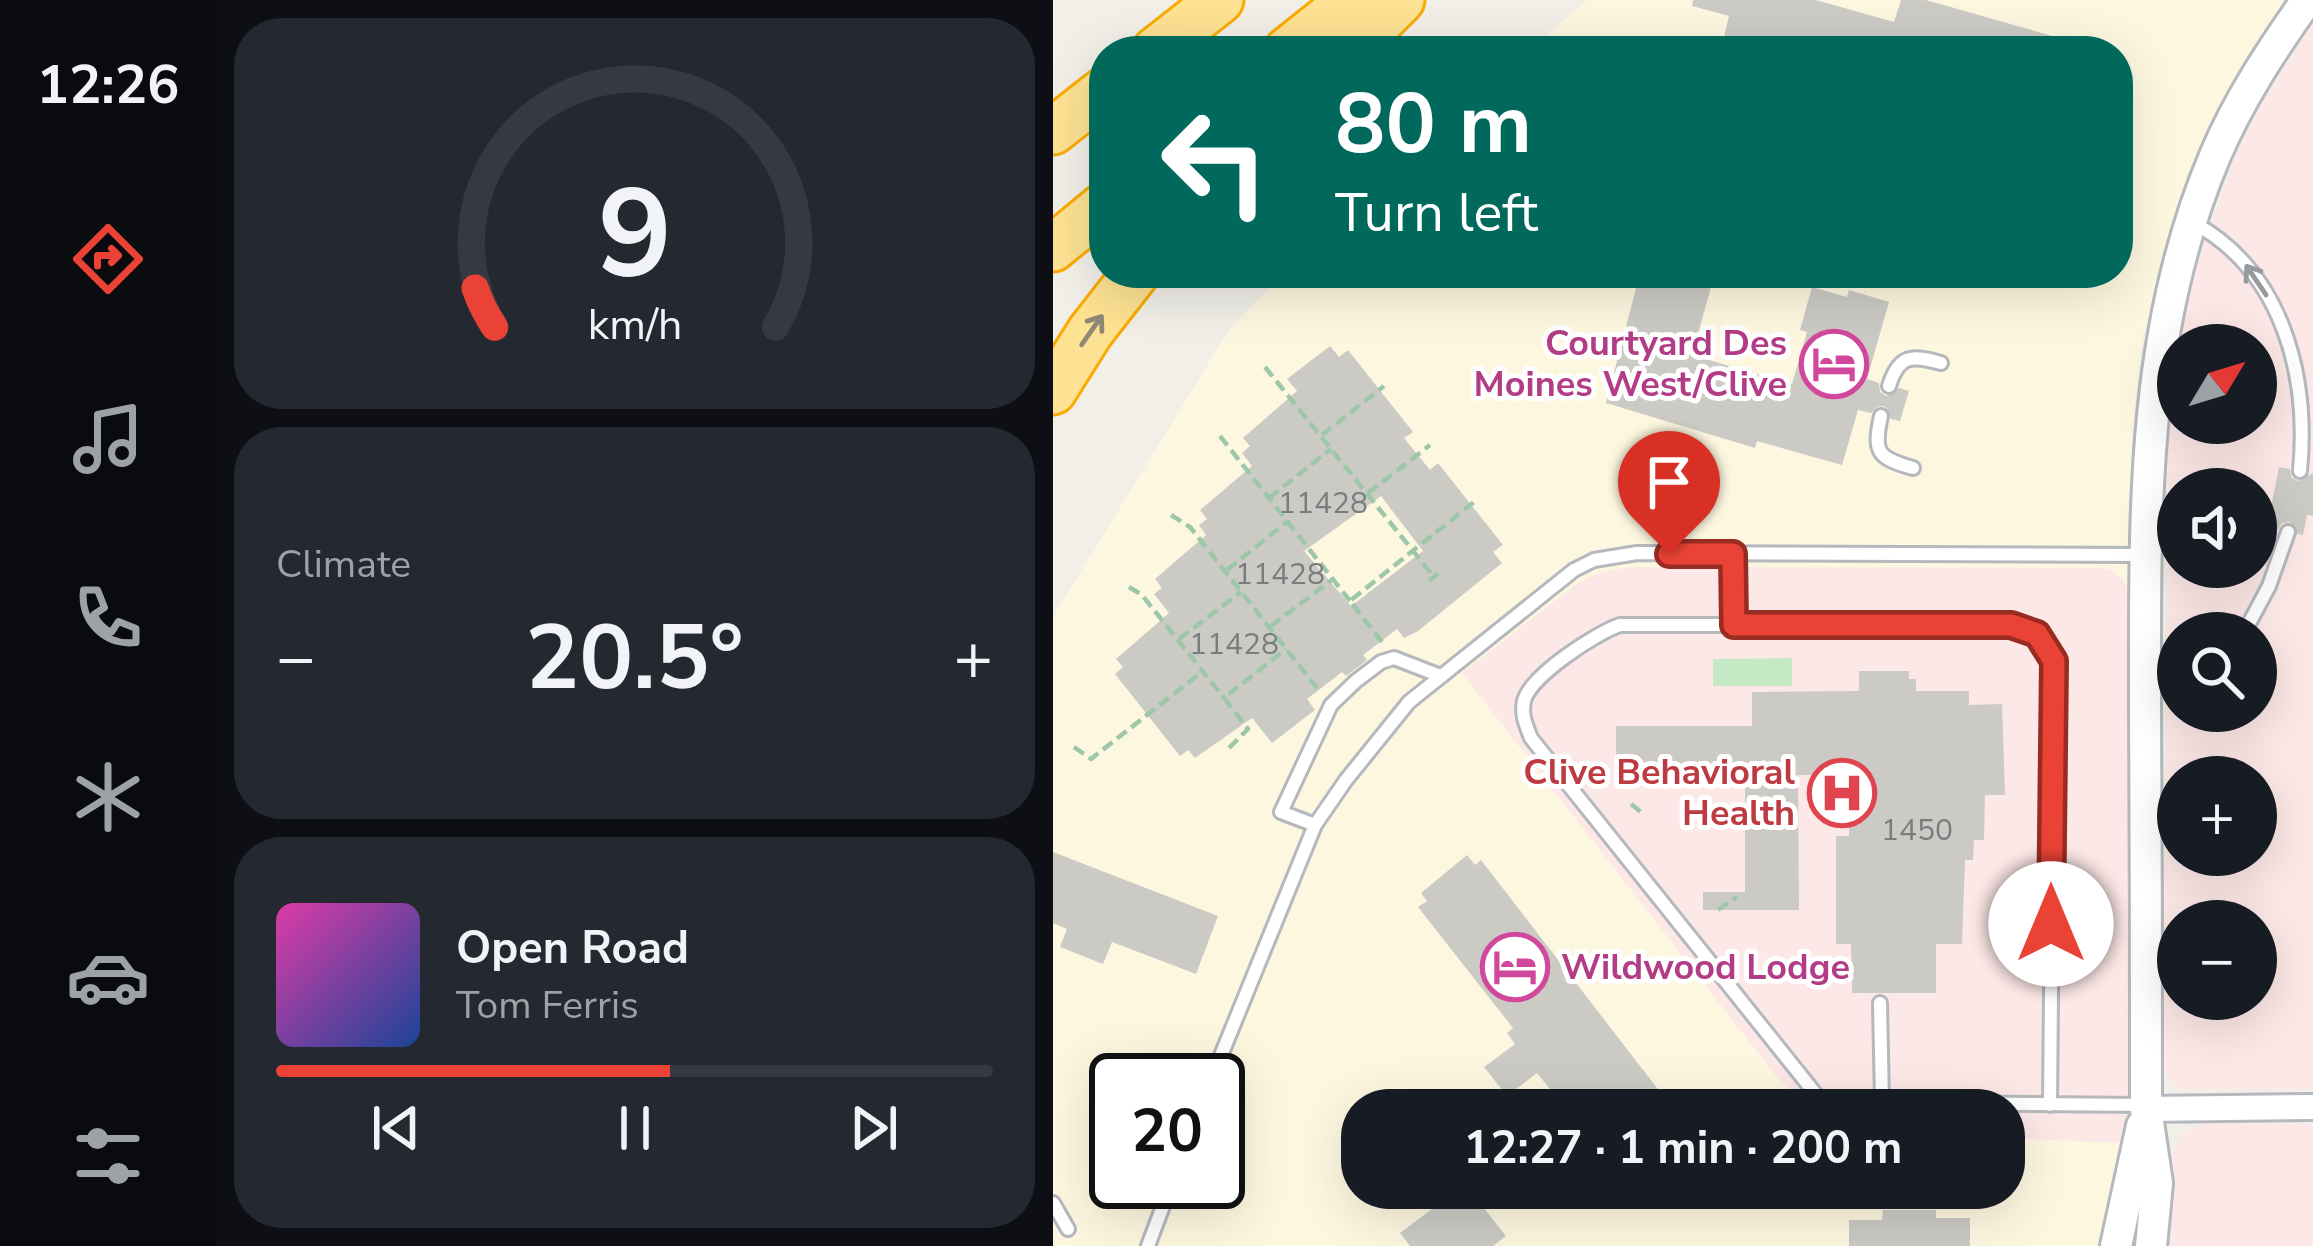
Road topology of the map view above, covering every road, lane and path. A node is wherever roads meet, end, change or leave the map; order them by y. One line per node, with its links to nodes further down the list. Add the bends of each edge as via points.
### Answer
1 (1220, 0): 5 (highway)
2 (1351, 0): 6 (highway)
3 (1401, 0): 7 (highway)
4 (2308, 0): 13 (street, via 2240,106)
5 (1174, 36)
6 (1306, 36)
7 (1365, 36)
8 (1089, 103): 9 (highway)
9 (1053, 131)
10 (1089, 185): 11 (highway)
11 (1053, 213)
12 (1089, 218): 14 (highway)
13 (2190, 220): 27 (lane, one-way to 13, via 2302,409 2287,336 2235,250); 36 (street, via 2153,392)
14 (1053, 248)
15 (1124, 288): 20 (highway, one-way to 15)
16 (1942, 362): 19 (lane, via 1903,361)
17 (1265, 367): 22 (path)
18 (1385, 386): 22 (path)
19 (1889, 386)
20 (1053, 391)
21 (1881, 416): 26 (lane, via 1878,449)
22 (1322, 435): 25 (path)
23 (1220, 436): 29 (path)
24 (1430, 445): 28 (path)
25 (1332, 448): 28 (path); 29 (path)
26 (1913, 468)
27 (2299, 471)
28 (1368, 493): 34 (path)
29 (1269, 497): 32 (path)
30 (1474, 502): 34 (path)
31 (1171, 515): 37 (path)
32 (1288, 521): 37 (path); 39 (path)
33 (2288, 532): 43 (lane)
34 (1414, 550): 38 (path); 42 (path)
35 (1733, 554): 36 (lane); 44 (lane); 50 (lane, via 1595,560)
36 (2145, 555): 51 (street)
37 (1225, 572): 41 (path)
38 (1435, 576)
39 (1333, 579): 42 (path); 45 (path)
40 (1129, 587): 46 (path)
41 (1241, 592): 45 (path); 46 (path)
42 (1350, 601): 48 (path)
43 (2255, 612)
44 (1734, 625): 64 (lane, via 1606,630 1533,684 1524,720); 67 (lane, via 2011,625 2048,646)
45 (1269, 627): 47 (path)
46 (1178, 640): 49 (path)
47 (1286, 649): 53 (path); 54 (path)
48 (1394, 658): 50 (lane); 54 (lane)
49 (1203, 671): 53 (path); 55 (path, via 1091,759)
50 (1438, 675): 59 (lane)
51 (2145, 680): 52 (lane); 68 (street)
52 (2157, 680)
53 (1224, 698): 56 (path, via 1248,729)
54 (1331, 705): 59 (lane, via 1280,812)
55 (1074, 746)
56 (1229, 748)
57 (1631, 804): 58 (path)
58 (1641, 812)
59 (1315, 825): 63 (lane)
60 (1737, 897): 61 (path)
61 (1718, 910)
62 (1880, 1003): 65 (lane)
63 (1222, 1053)
64 (1808, 1089)
65 (1882, 1089)
66 (2025, 1105): 67 (lane)
67 (2050, 1105): 68 (lane)
68 (2146, 1107): 69 (street); 74 (street); 75 (street, via 2157,1183)
69 (2313, 1108)
70 (1053, 1203): 72 (lane)
71 (1161, 1209): 73 (lane)
72 (1068, 1229)
73 (1148, 1246)
74 (2116, 1246)
75 (2151, 1246)

